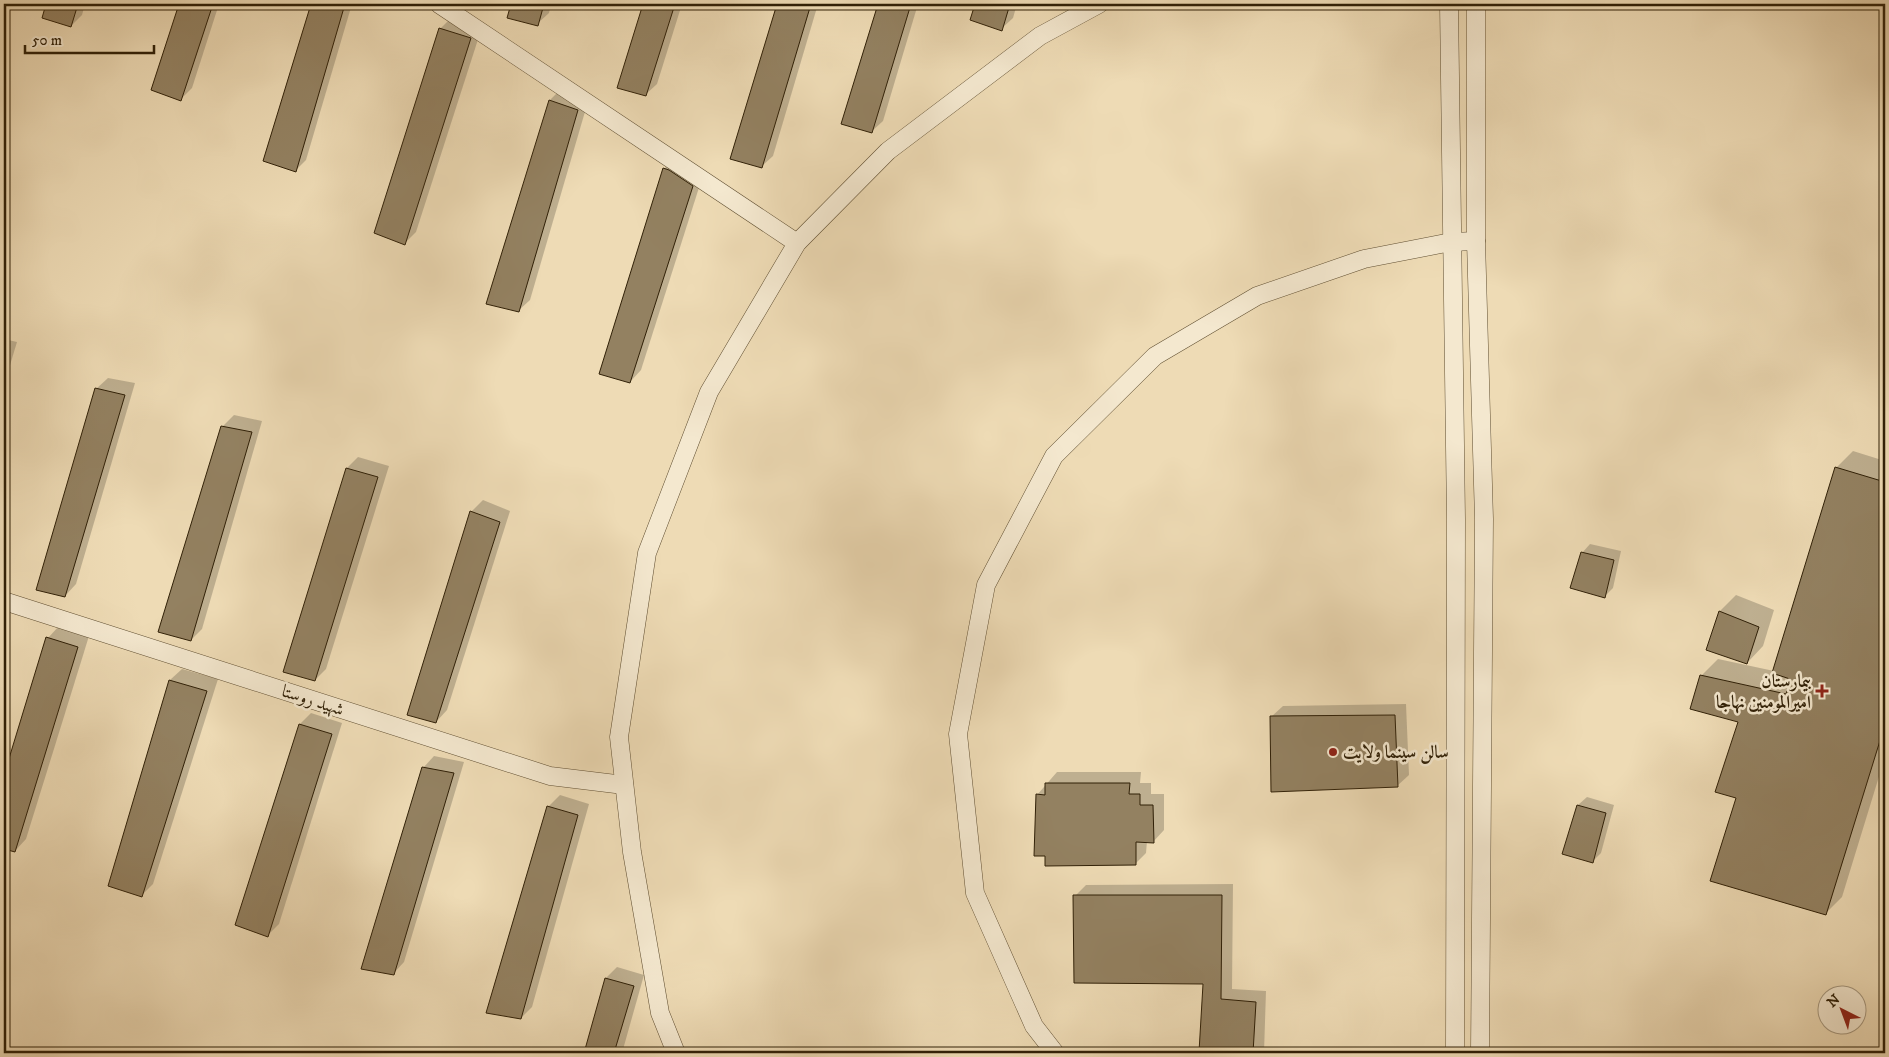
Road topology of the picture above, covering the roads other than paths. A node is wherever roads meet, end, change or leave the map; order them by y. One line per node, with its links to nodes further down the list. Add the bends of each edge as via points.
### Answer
1 (439, 4): 7 (street)
2 (1099, 4): 7 (street, via 1040,36 888,151)
3 (1450, 4): 6 (street)
4 (1476, 4): 5 (street)
5 (1476, 241): 6 (street); 13 (street, via 1484,519)
6 (1451, 242): 11 (street, via 1364,259 1257,296 1154,356 1054,456 986,585 958,734 976,892 1034,1026); 12 (street, via 1456,519)
7 (797, 243): 9 (street, via 709,392 647,553 619,737)
8 (4, 601): 9 (street, شهید روستا, via 550,776)
9 (624, 785): 10 (street, via 632,852 660,1013)
10 (676, 1053)
11 (1055, 1053)
12 (1454, 1053)
13 (1480, 1053)

